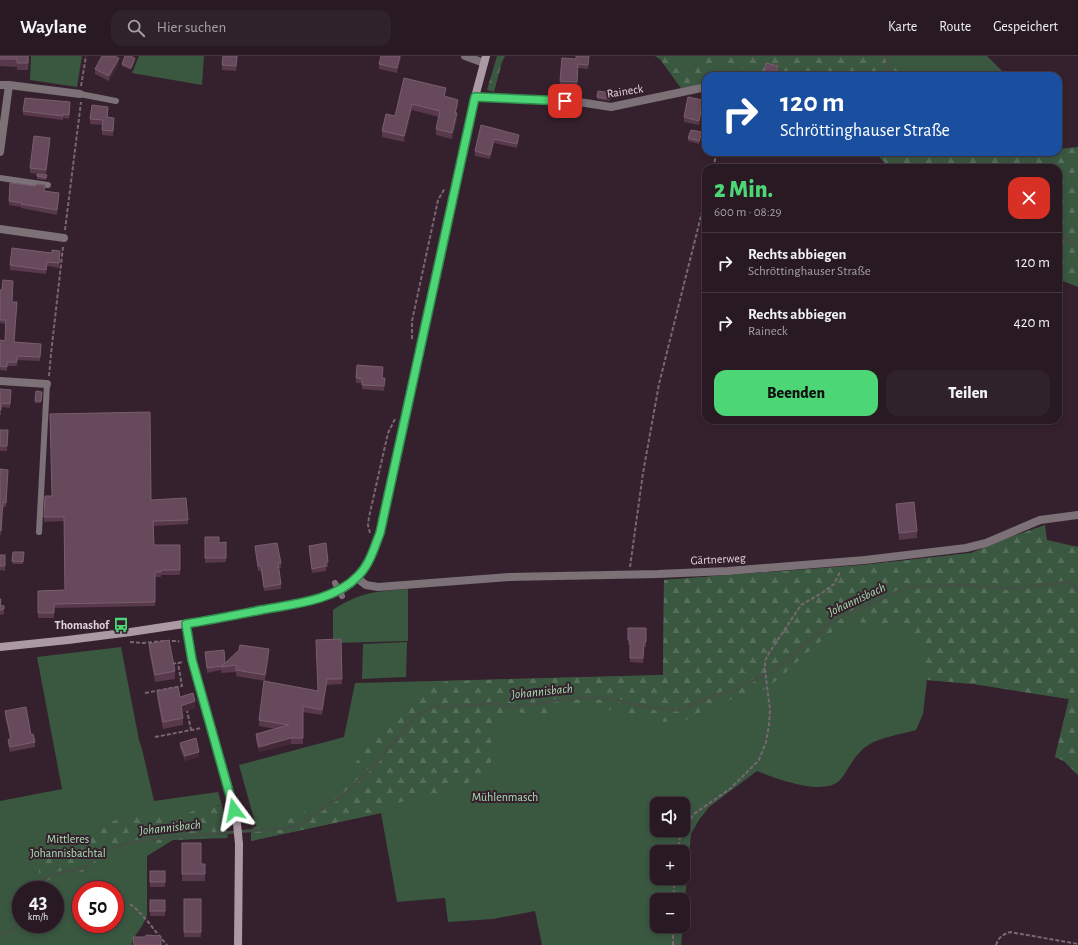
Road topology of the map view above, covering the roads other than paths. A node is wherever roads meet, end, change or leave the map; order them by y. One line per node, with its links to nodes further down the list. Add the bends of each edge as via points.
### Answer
1 (465, 56): 2 (street)
2 (485, 59): 6 (main road)
3 (4, 85): 5 (street); 8 (street)
4 (702, 88): 6 (street, Raineck, via 611,107 580,102)
5 (80, 94): 7 (lane)
6 (475, 97): 17 (main road, via 380,533 369,560)
7 (116, 101)
8 (0, 152)
9 (0, 178): 10 (lane)
10 (48, 185)
11 (0, 229): 12 (street)
12 (64, 238)
13 (0, 381): 14 (street)
14 (47, 384): 16 (lane)
15 (1078, 515): 17 (street, Gärtnerweg, via 1040,520 986,543 966,548 844,561 728,571 509,577 378,587 366,586)
16 (39, 532)
17 (357, 578): 18 (main road, via 327,595)
18 (186, 624): 19 (main road); 20 (main road, via 192,660 237,824)
19 (0, 647)
20 (238, 945)

